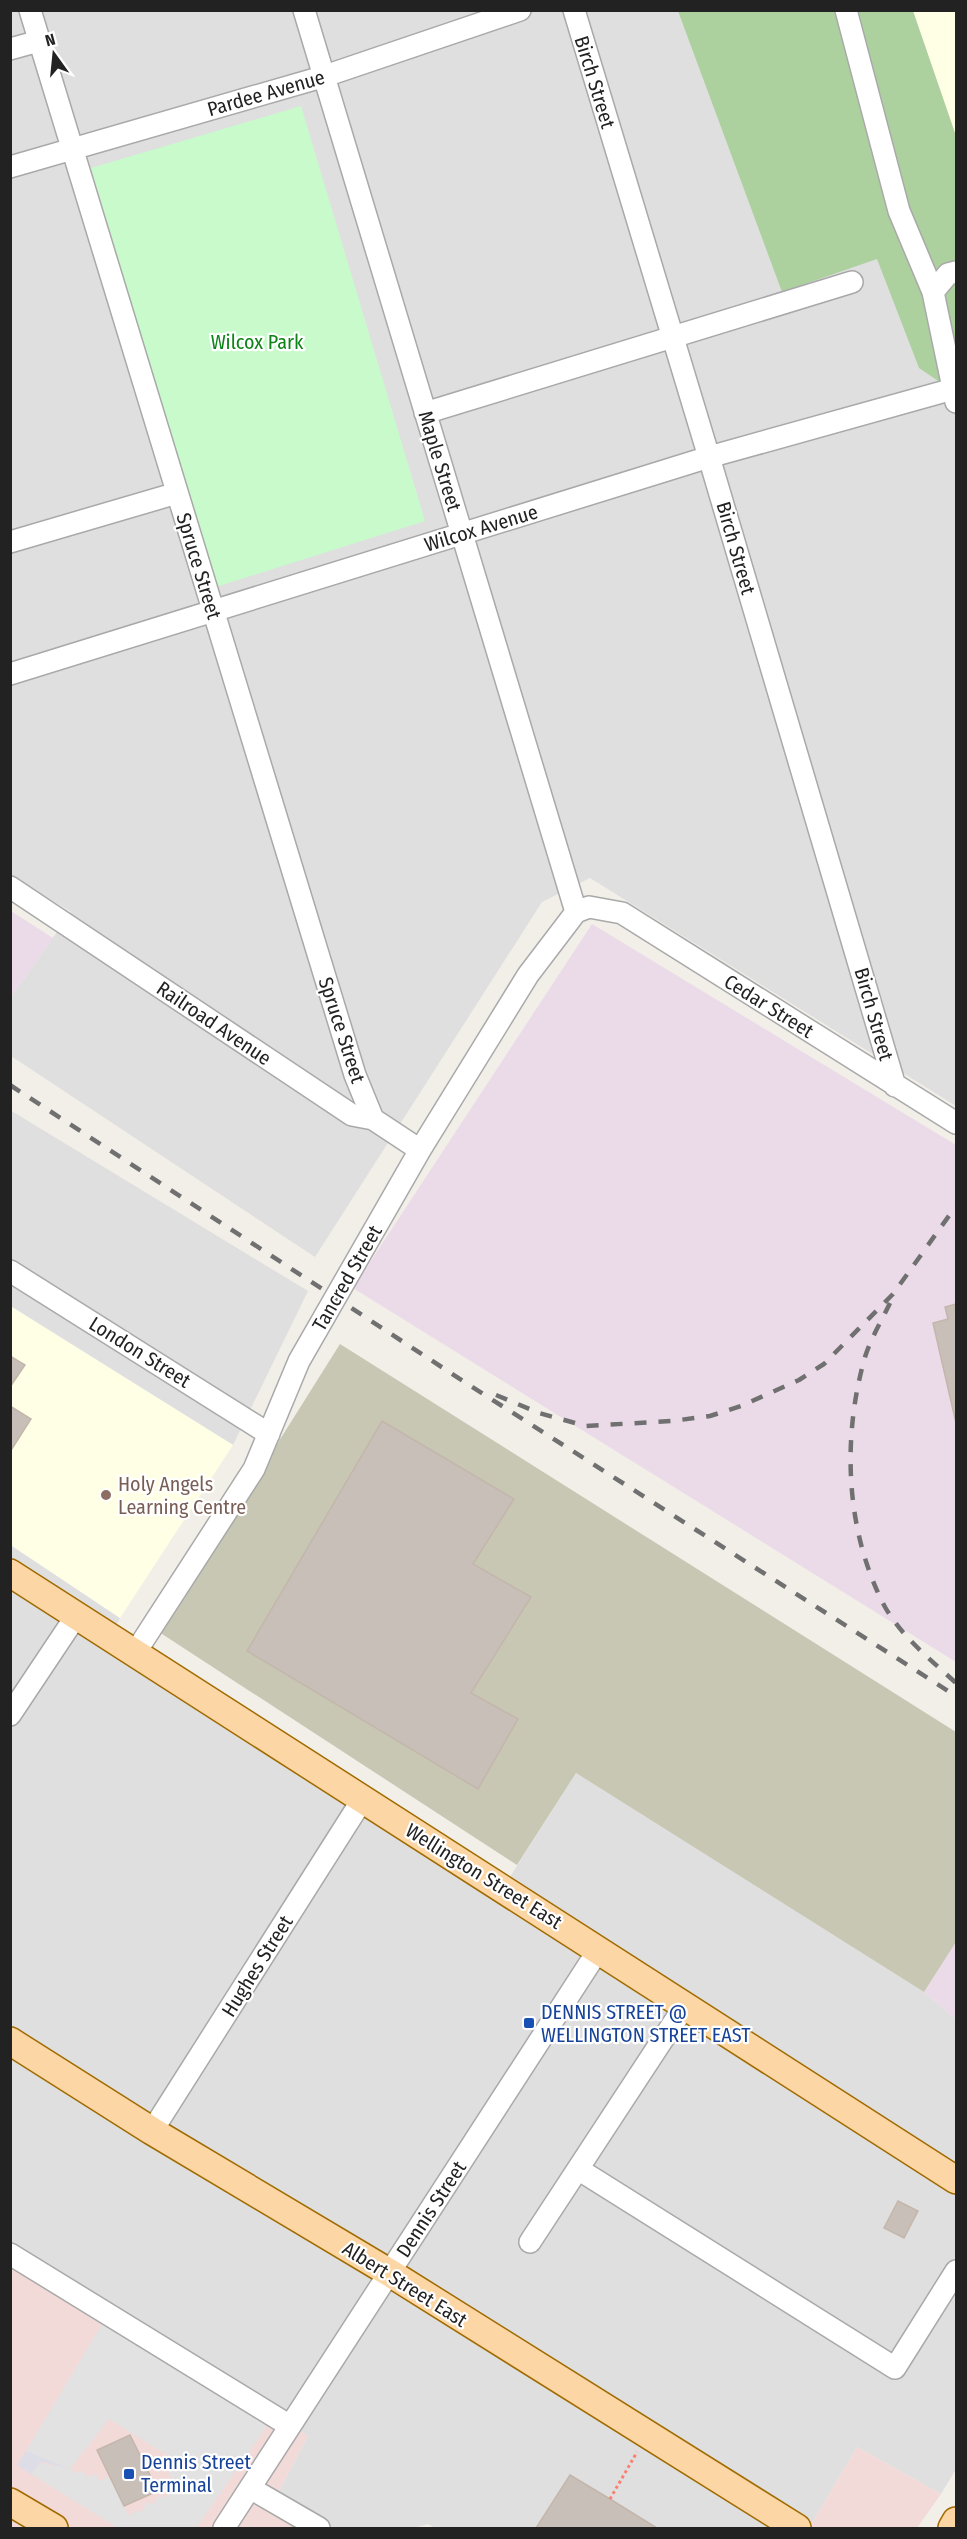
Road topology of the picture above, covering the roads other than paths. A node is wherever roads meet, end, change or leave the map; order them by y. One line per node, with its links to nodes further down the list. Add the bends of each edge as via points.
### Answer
1 (30, 10): 6 (street, Spruce Street)
2 (304, 10): 8 (street, Maple Street)
3 (520, 10): 8 (street, Pardee Avenue)
4 (574, 10): 14 (street, Birch Street)
5 (846, 10): 13 (street, via 899,211)
6 (39, 40): 7 (street); 9 (street, Spruce Street)
7 (10, 50)
8 (322, 77): 9 (street, Pardee Avenue); 16 (street, Maple Street)
9 (71, 147): 10 (street, Pardee Avenue); 18 (street, Spruce Street)
10 (10, 166)
11 (957, 272): 13 (street, via 948,274)
12 (852, 282): 14 (street)
13 (933, 292): 15 (street)
14 (673, 338): 16 (street); 17 (street, Birch Street)
15 (955, 396): 17 (street, Wilcox Avenue)
16 (425, 413): 19 (street, Maple Street)
17 (710, 457): 19 (street, Wilcox Avenue); 25 (street, Birch Street)
18 (177, 493): 20 (street); 21 (street, Spruce Street)
19 (462, 534): 21 (street, Wilcox Avenue); 24 (street, Maple Street)
20 (10, 542)
21 (212, 609): 22 (street, Wilcox Avenue); 26 (street, Spruce Street, via 355,1075)
22 (10, 674)
23 (10, 887): 26 (street, Railroad Avenue, via 352,1115)
24 (576, 912): 25 (street, Cedar Street, via 589,906 622,913); 28 (street, Tancred Street, via 528,975)
25 (895, 1086): 27 (street, Cedar Street)
26 (373, 1119): 28 (street, Railroad Avenue)
27 (957, 1123)
28 (420, 1150): 30 (street, Tancred Street, via 299,1361)
29 (10, 1271): 30 (street, London Street)
30 (269, 1434): 33 (street, Tancred Street, via 254,1469)
31 (10, 1573): 32 (main road, Wellington Street East)
32 (76, 1616): 33 (main road, Wellington Street East); 34 (street)
33 (135, 1653): 35 (main road, Wellington Street East)
34 (10, 1715)
35 (362, 1800): 36 (main road, Wellington Street East); 39 (street, Hughes Street)
36 (599, 1949): 37 (main road, Wellington Street East); 45 (street, Dennis Street)
37 (684, 2007): 40 (street); 41 (main road, Wellington Street East)
38 (10, 2041): 39 (main road, Albert Street East)
39 (152, 2131): 45 (main road, Albert Street East)
40 (578, 2169): 42 (street); 44 (street, via 895,2368)
41 (957, 2180)
42 (530, 2242)
43 (10, 2254): 46 (street)
44 (957, 2271)
45 (390, 2273): 46 (street, Dennis Street); 53 (main road, Albert Street East)
46 (290, 2426): 47 (street, Dennis Street)
47 (250, 2488): 51 (street, Dennis Street); 52 (street)
48 (10, 2502): 50 (main road)
49 (957, 2521): 54 (main road)
50 (54, 2529)
51 (224, 2529)
52 (319, 2529)
53 (797, 2529)
54 (952, 2529)

